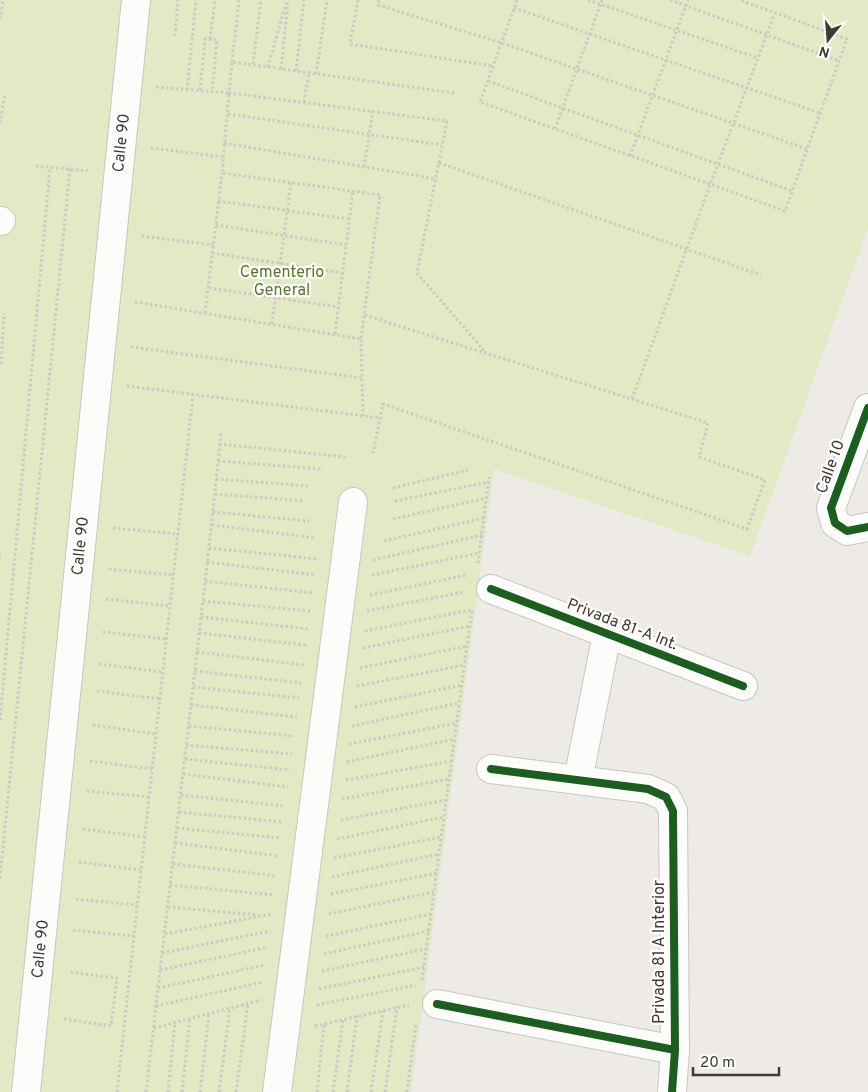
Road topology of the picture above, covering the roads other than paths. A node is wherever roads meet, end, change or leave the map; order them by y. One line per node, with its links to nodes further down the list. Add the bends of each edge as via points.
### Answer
1 (136, 0): 12 (street, Calle 90)
2 (868, 408): 4 (street, Calle 10, via 831,508 835,523)
3 (353, 502): 13 (street)
4 (858, 529)
5 (477, 587): 6 (street, Privada 81-A Int.)
6 (607, 634): 7 (street, Privada 81-A Int.); 9 (street, Privada 81-A Int.)
7 (743, 686)
8 (491, 769): 9 (street)
9 (578, 780): 11 (street, Privada 81 A Interior, via 648,789 666,797 673,811)
10 (422, 1010): 11 (street)
11 (674, 1050): 14 (street, Privada 81 A Interior)
12 (26, 1092)
13 (277, 1092)
14 (672, 1092)

